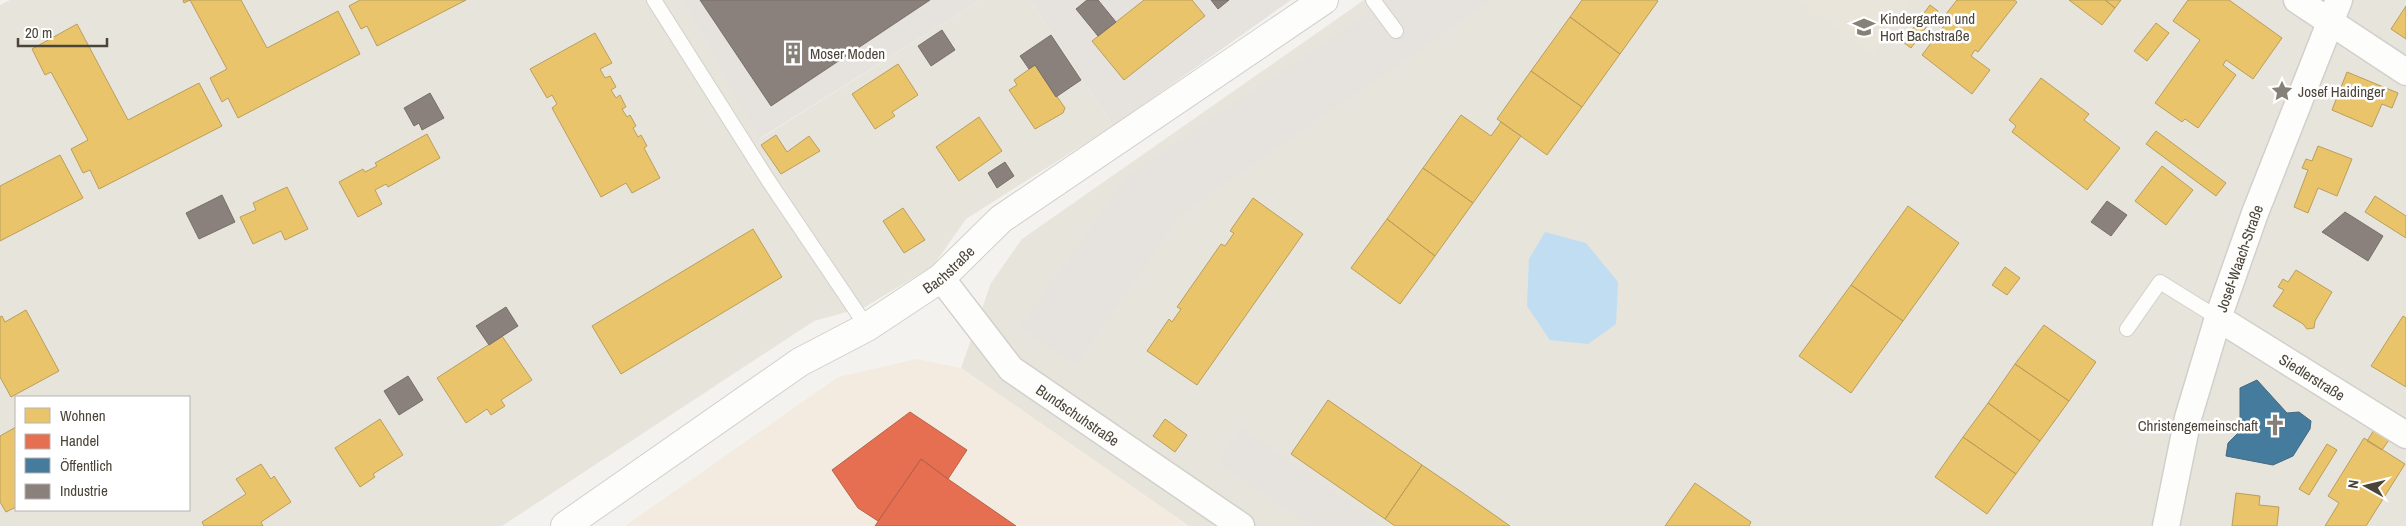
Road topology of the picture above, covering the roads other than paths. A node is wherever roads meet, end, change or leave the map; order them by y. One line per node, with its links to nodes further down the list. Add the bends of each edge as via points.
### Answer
1 (654, 0): 10 (lane, via 768,180)
2 (1324, 0): 8 (street, Bachstraße, via 1001,219)
3 (1373, 0): 6 (lane)
4 (2297, 0): 5 (street)
5 (2334, 12): 7 (street); 9 (street, Josef-Waach-Straße, via 2255,213)
6 (1396, 31)
7 (2406, 72)
8 (941, 278): 10 (street, Bachstraße); 14 (street, Bundschuhstraße, via 1011,369)
9 (2218, 318): 11 (lane, via 2160,282); 12 (street, Siedlerstraße); 15 (street, Josef-Waach-Straße, via 2188,418)
10 (867, 327): 13 (street, Bachstraße, via 800,362)
11 (2128, 329)
12 (2406, 435)
13 (565, 526)
14 (1241, 526)
15 (2166, 526)

